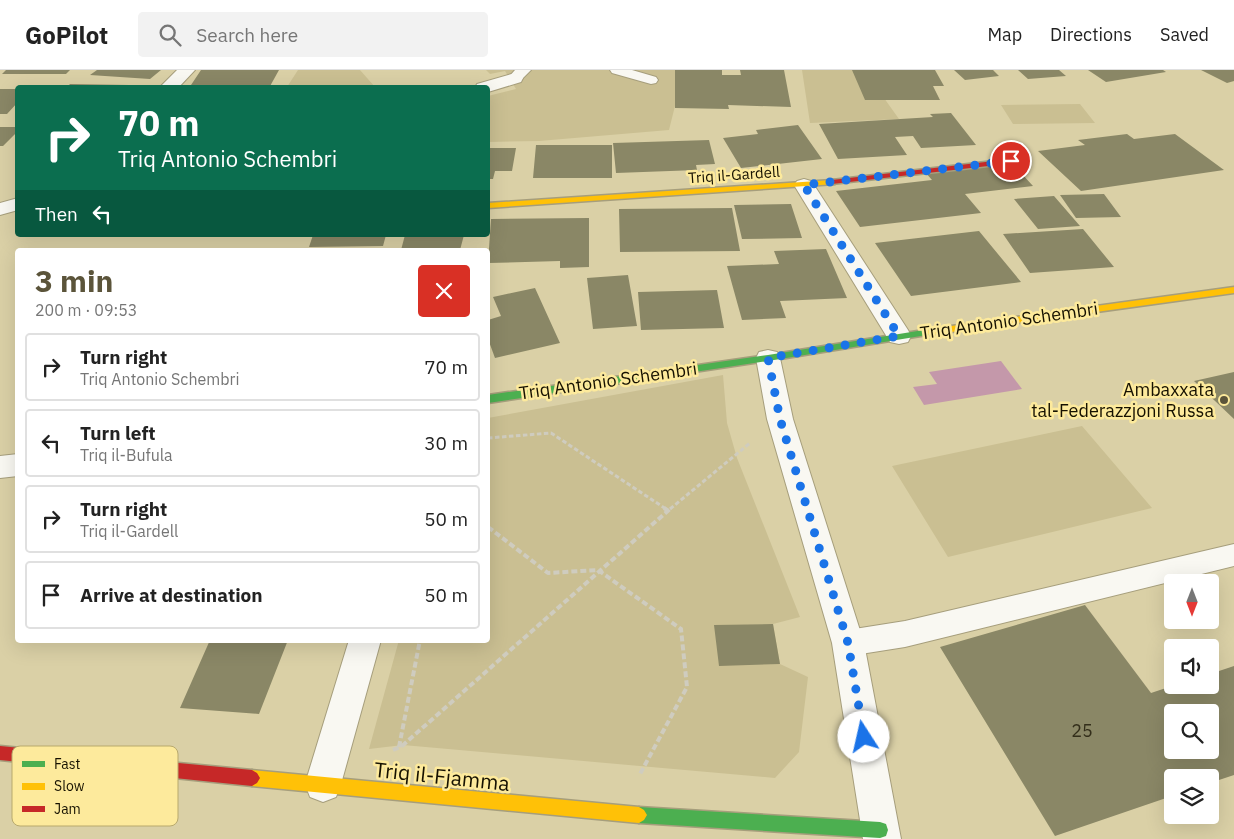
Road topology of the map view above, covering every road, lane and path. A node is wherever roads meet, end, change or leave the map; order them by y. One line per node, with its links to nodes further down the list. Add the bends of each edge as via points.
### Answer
1 (187, 70): 5 (street)
2 (617, 70): 4 (lane)
3 (520, 74): 6 (street)
4 (651, 80)
5 (170, 85)
6 (490, 85)
7 (1011, 161): 8 (street, Triq il-Gardell)
8 (804, 185): 10 (street, Triq il-Gardell); 13 (street)
9 (15, 205): 11 (street)
10 (490, 206)
11 (0, 209)
12 (1234, 290): 13 (street, Triq Antonio Schembri)
13 (899, 336): 14 (street, Triq Antonio Schembri)
14 (768, 358): 15 (street, Triq Antonio Schembri); 16 (street)
15 (490, 399)
16 (780, 419): 20 (path); 26 (street)
17 (490, 438): 20 (path, via 551,433)
18 (15, 465): 19 (street)
19 (0, 467)
20 (667, 510): 23 (path)
21 (490, 529): 23 (path, via 548,574)
22 (1234, 555): 26 (lane, via 905,634)
23 (598, 570): 27 (path); 31 (path, via 681,629 686,687)
24 (365, 643): 30 (street)
25 (419, 643): 27 (path)
26 (848, 643): 32 (street)
27 (399, 748): 28 (path, via 403,745)
28 (385, 754)
29 (178, 770): 30 (street, Triq il-Fjamma)
30 (323, 784): 31 (street, Triq il-Fjamma)
31 (618, 814): 32 (street, Triq il-Fjamma)
32 (881, 835)

